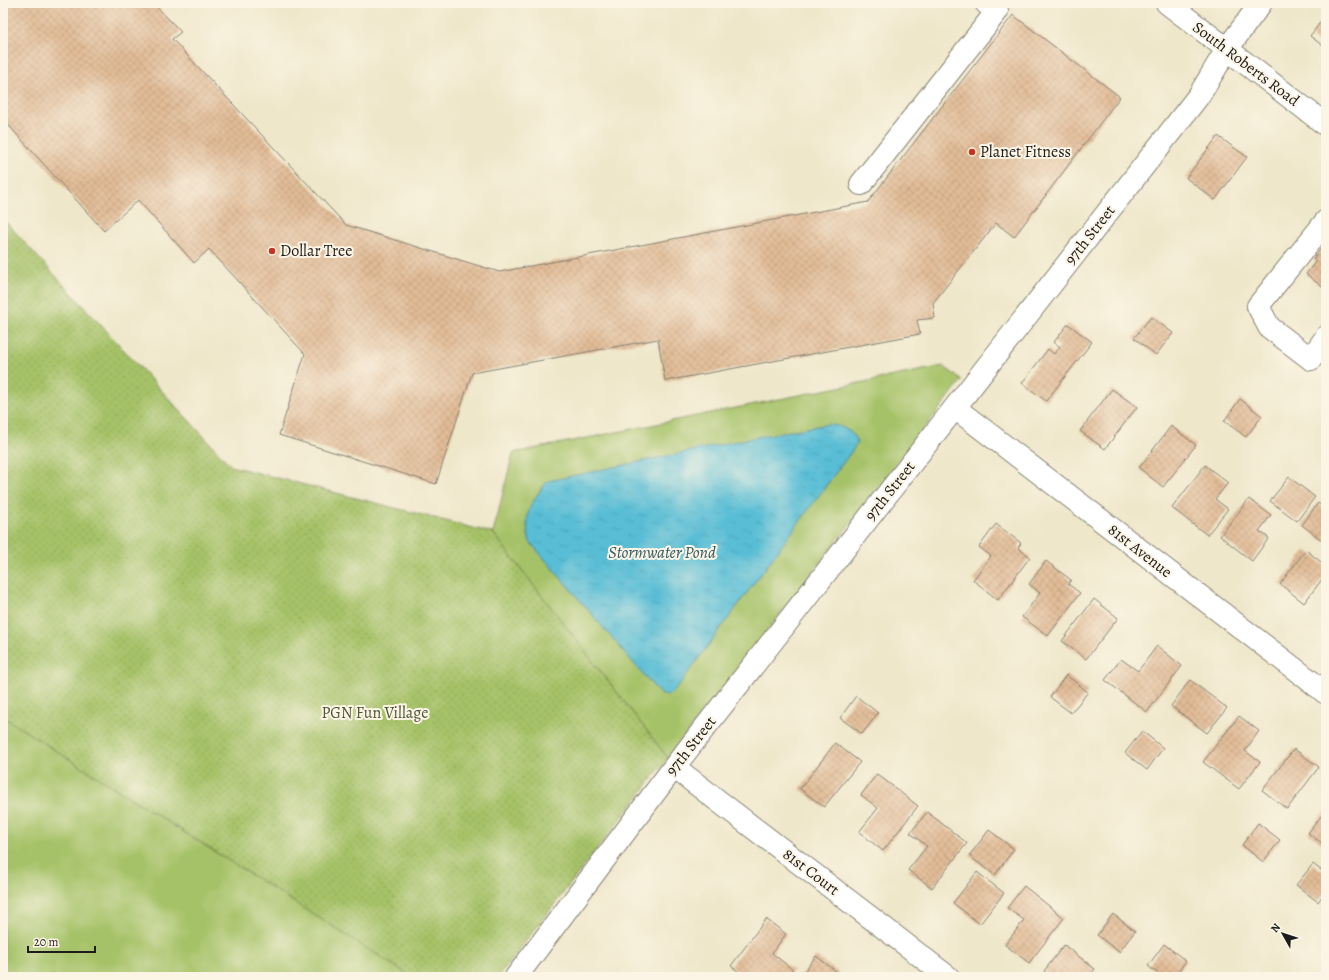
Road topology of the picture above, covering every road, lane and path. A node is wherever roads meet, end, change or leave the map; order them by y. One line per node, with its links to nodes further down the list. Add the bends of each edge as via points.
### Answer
1 (986, 3): 6 (street, via 997,11)
2 (1167, 3): 4 (street, South Roberts Road)
3 (1261, 3): 4 (street, 97th Street)
4 (1227, 49): 5 (street, South Roberts Road); 9 (street, 97th Street, via 1200,94)
5 (1326, 124)
6 (861, 184)
7 (1326, 221): 8 (street, via 1258,306 1269,327 1311,359)
8 (1326, 337)
9 (955, 408): 10 (street, 81st Avenue); 11 (street, 97th Street)
10 (1326, 693)
11 (674, 767): 12 (street, 97th Street); 13 (street, 81st Court)
12 (516, 977)
13 (948, 977)

